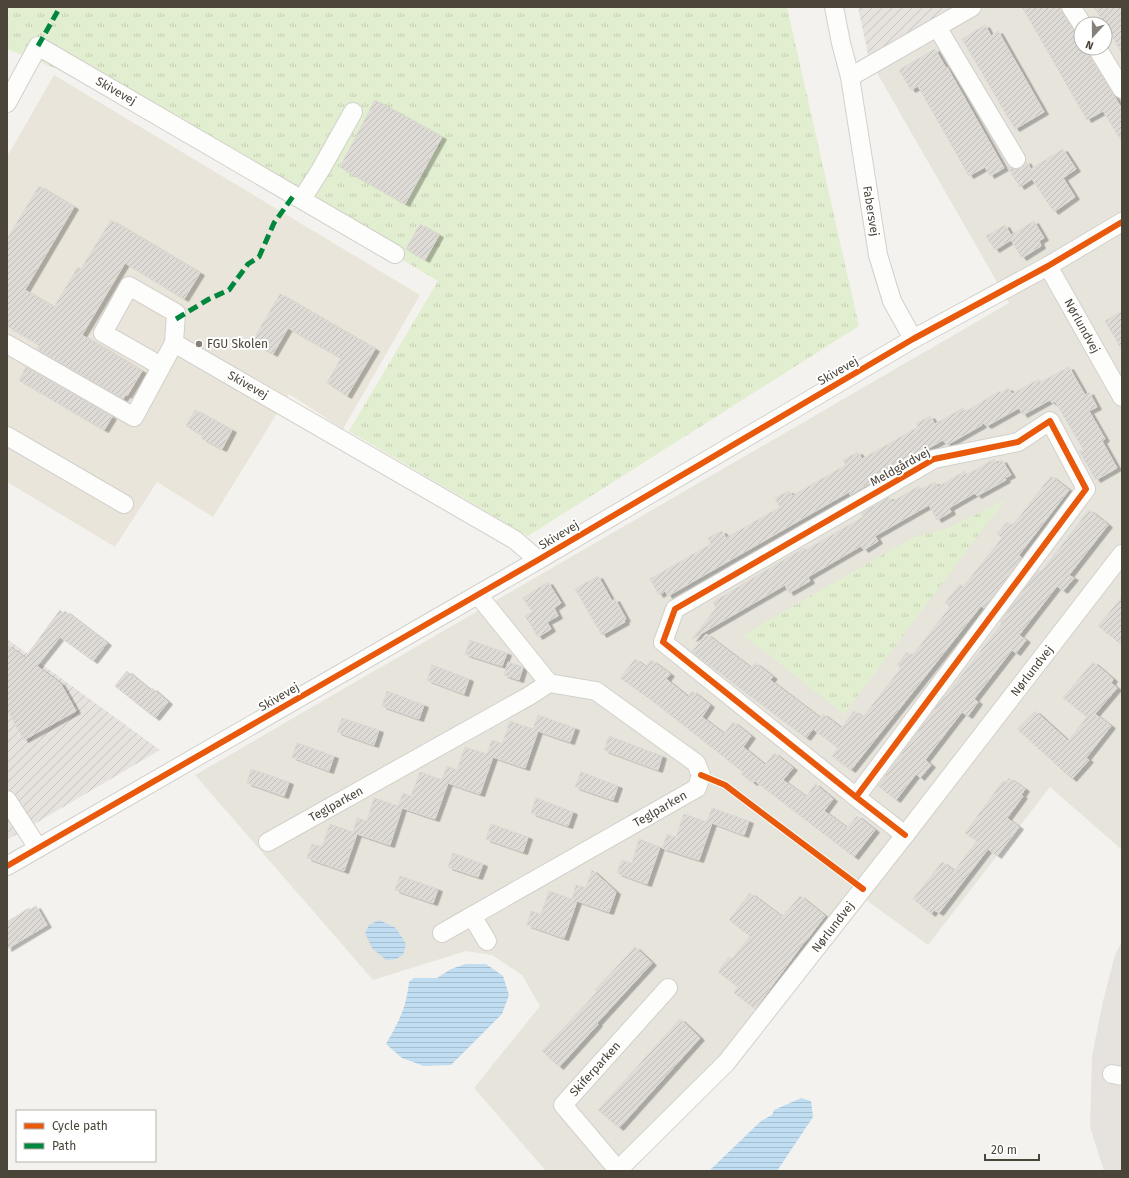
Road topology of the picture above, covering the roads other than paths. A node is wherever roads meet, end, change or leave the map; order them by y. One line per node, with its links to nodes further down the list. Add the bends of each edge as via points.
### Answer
1 (834, 7): 7 (street, Fabersvej)
2 (972, 7): 5 (street)
3 (1071, 7): 4 (street)
4 (1077, 16)
5 (937, 27): 7 (street); 11 (street)
6 (1102, 56): 8 (street)
7 (850, 77): 16 (street, Fabersvej, via 878,255 892,301)
8 (1122, 89)
9 (7, 102): 12 (street, Skivevej, via 38,46)
10 (353, 112): 12 (street)
11 (1016, 159)
12 (302, 199): 14 (street, Skivevej)
13 (1122, 222): 15 (street, Skivevej)
14 (395, 254)
15 (1048, 266): 16 (street, Skivevej); 20 (street, Nørlundvej)
16 (913, 339): 24 (street, Skivevej)
17 (174, 343): 19 (street); 19 (street, via 176,313 129,286 103,333); 24 (street, Skivevej, via 515,540)
18 (7, 344): 19 (street, via 134,417)
19 (161, 366)
20 (1120, 389)
21 (7, 436): 22 (street)
22 (124, 504)
23 (1122, 554): 29 (street, Nørlundvej)
24 (538, 560): 25 (street, Skivevej)
25 (478, 595): 26 (street); 31 (street, Skivevej)
26 (549, 683): 30 (street, Teglparken); 33 (street, Teglparken, via 596,691 696,763 701,776 697,788)
27 (856, 797): 27 (street, Meldgårdvej, via 1086,489 1050,421 1018,442 934,459 675,609 663,642); 29 (street, Meldgårdvej)
28 (7, 800): 31 (street)
29 (905, 835): 37 (street, Nørlundvej, via 726,1063)
30 (268, 842)
31 (38, 848): 32 (street, Skivevej)
32 (7, 866)
33 (472, 916): 34 (street, Teglparken); 35 (street)
34 (442, 933)
35 (487, 941)
36 (668, 988): 37 (street, Skiferparken, via 563,1105)
37 (617, 1171)

